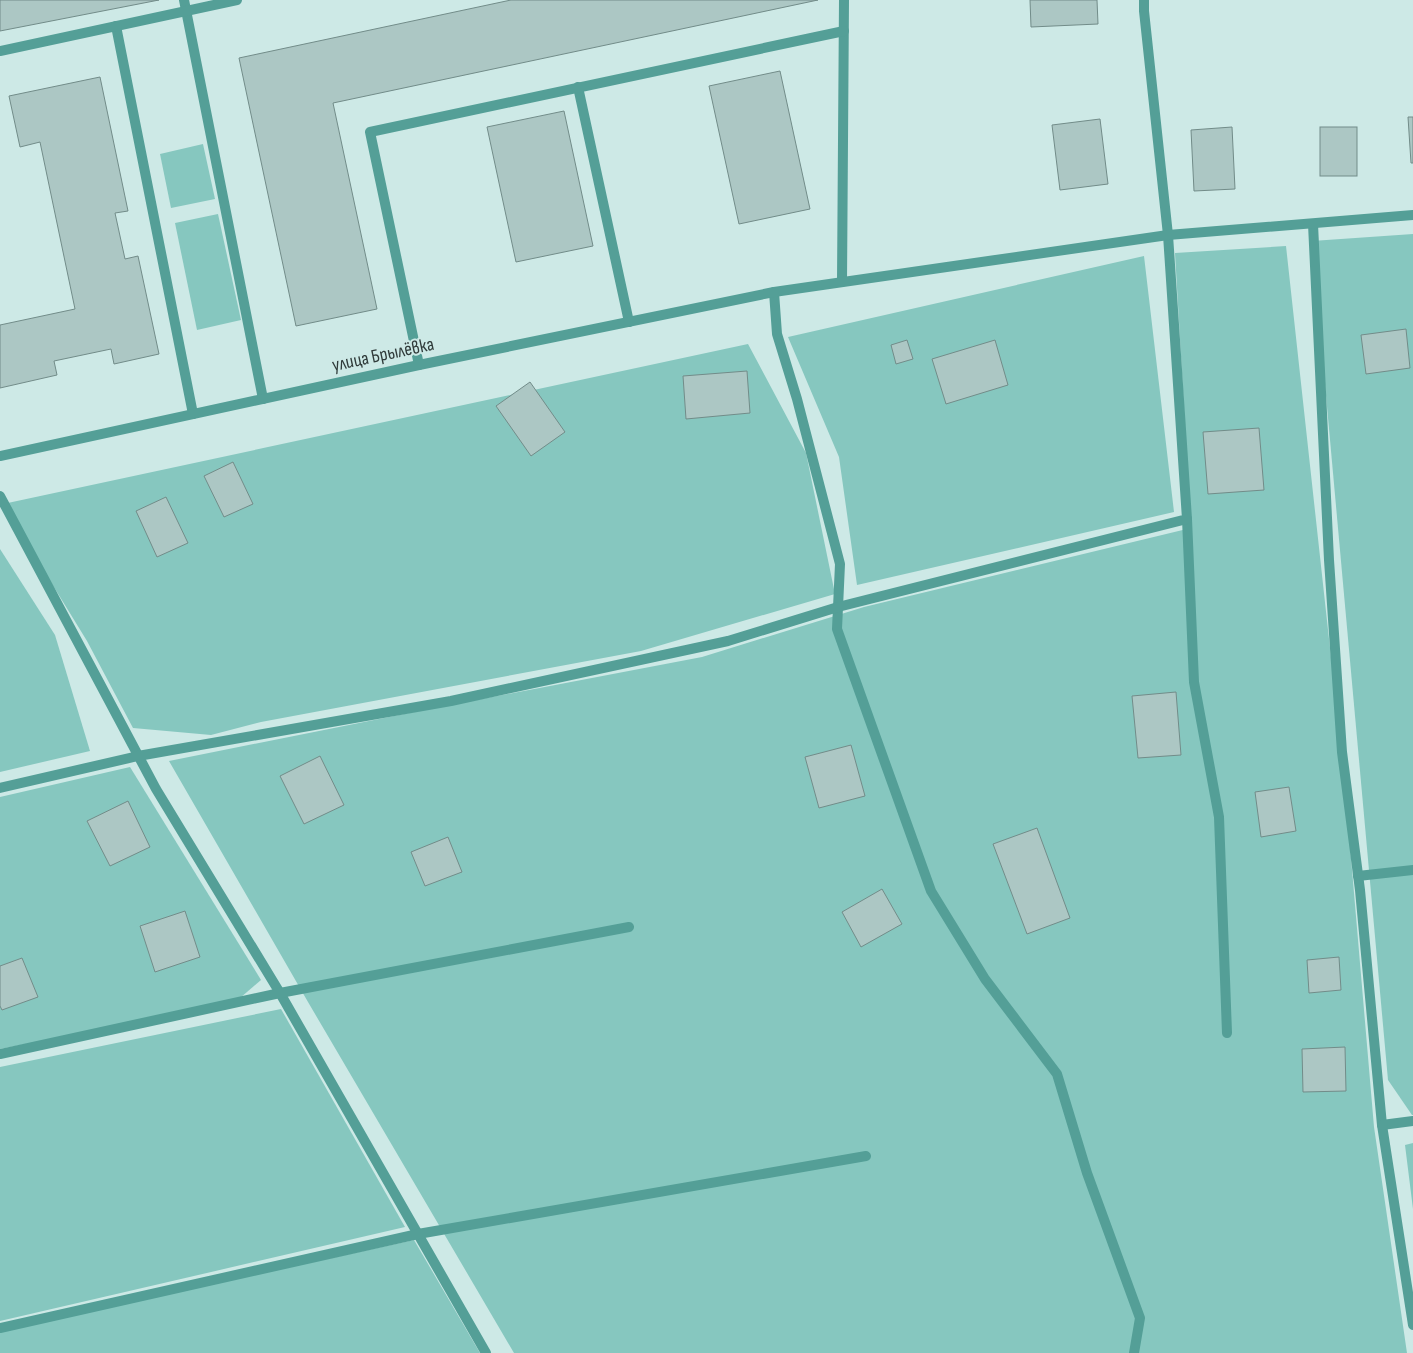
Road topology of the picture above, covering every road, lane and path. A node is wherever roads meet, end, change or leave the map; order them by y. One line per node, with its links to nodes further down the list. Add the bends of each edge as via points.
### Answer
1 (236, 0): 4 (street)
2 (844, 0): 6 (street)
3 (1144, 0): 11 (street)
4 (185, 5): 5 (street); 16 (street)
5 (116, 26): 7 (street); 17 (street)
6 (844, 31): 8 (street); 12 (street)
7 (0, 51)
8 (578, 88): 14 (street); 15 (street, via 370,132)
9 (1413, 216): 10 (street, улица Брылёвка)
10 (1313, 224): 11 (street, улица Брылёвка); 25 (street, via 1342,752)
11 (1168, 236): 12 (street, улица Брылёвка); 20 (street)
12 (842, 282): 13 (street, улица Брылёвка)
13 (774, 292): 14 (street, улица Брылёвка); 21 (street, via 777,334 840,564)
14 (629, 322): 15 (street, улица Брылёвка)
15 (419, 364): 16 (street, улица Брылёвка)
16 (263, 399): 17 (street, улица Брылёвка)
17 (193, 414): 18 (street, улица Брылёвка)
18 (0, 456)
19 (0, 496): 22 (street)
20 (1187, 519): 21 (street); 28 (street, via 1194,682 1219,817)
21 (838, 607): 22 (street, via 728,641 451,701); 37 (street, via 837,629 931,891 985,978 1057,1074 1087,1173 1140,1318)
22 (138, 756): 23 (street); 27 (street)
23 (0, 788)
24 (1413, 870): 25 (street)
25 (1358, 876): 31 (street)
26 (629, 927): 27 (street)
27 (280, 993): 29 (street); 33 (street)
28 (1227, 1033)
29 (0, 1054)
30 (1413, 1121): 31 (street)
31 (1382, 1125): 34 (street)
32 (866, 1156): 33 (street)
33 (418, 1234): 35 (street); 36 (street)
34 (1413, 1325)
35 (0, 1328)
36 (486, 1353)
37 (1134, 1353)

